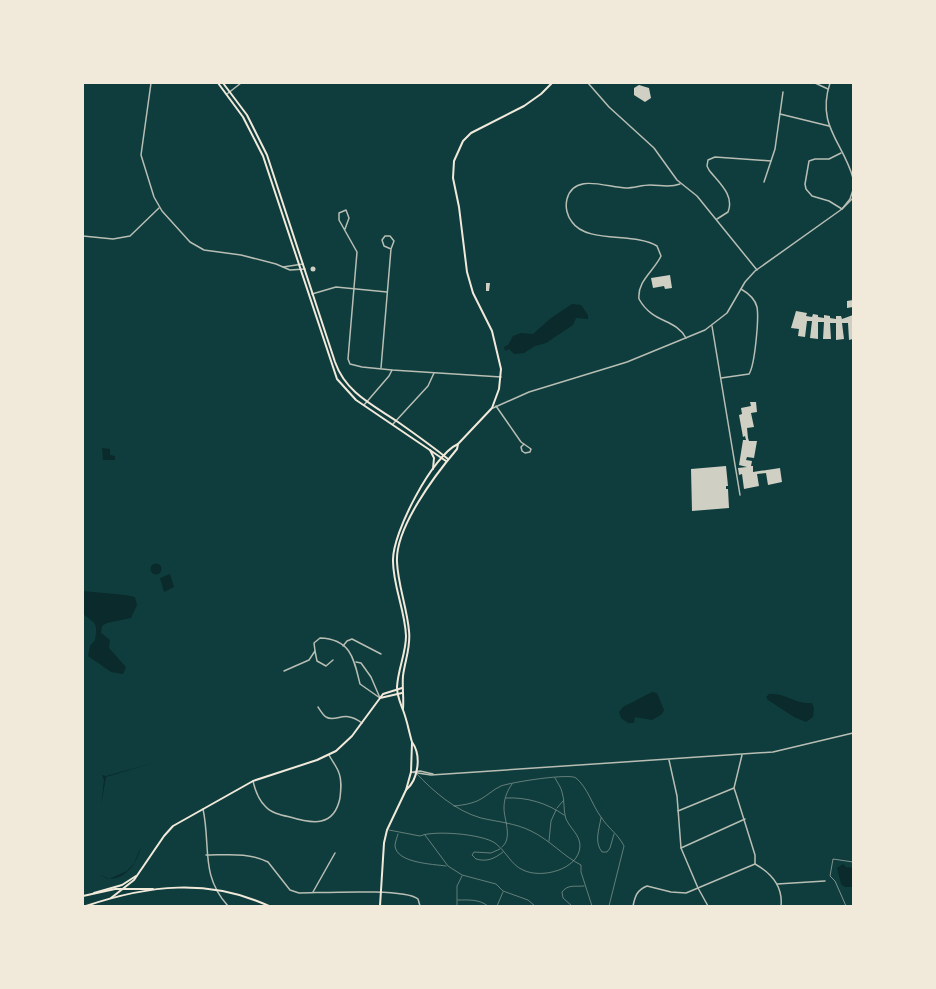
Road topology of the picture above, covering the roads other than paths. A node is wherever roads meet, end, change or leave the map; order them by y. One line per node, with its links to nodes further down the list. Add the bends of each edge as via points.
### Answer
1 (151, 83): 22 (street, via 141,155)
2 (218, 83): 12 (main road)
3 (223, 83): 10 (main road)
4 (241, 83): 10 (street)
5 (552, 83): 44 (main road, via 524,106 471,133 463,141 454,161 453,178 467,272 473,293 492,332)
6 (588, 83): 19 (street, via 609,107 654,148)
7 (815, 83): 9 (street)
8 (830, 83): 9 (street)
9 (828, 89): 14 (street)
10 (230, 92): 12 (street); 29 (main road, via 247,115 264,148)
11 (783, 92): 13 (street)
12 (227, 94): 28 (main road, via 243,117 263,156)
13 (780, 114): 14 (street); 16 (street)
14 (829, 126): 15 (street)
15 (842, 153): 17 (street); 23 (street, via 829,159 809,161 805,184 812,196 824,199)
16 (771, 161): 18 (street); 24 (street, via 715,157 708,160 709,170 726,192 730,202 728,212)
17 (853, 178)
18 (764, 182)
19 (680, 184): 24 (street, via 697,196); 40 (street, via 632,188 598,184 579,185 570,192 566,206 574,226 588,234 657,246 661,256 639,288 639,299 651,315 678,327)
20 (853, 190): 23 (street)
21 (853, 198): 23 (street)
22 (159, 208): 26 (street, via 130,236 113,239); 30 (street, via 195,246)
23 (842, 209): 33 (street)
24 (716, 219): 33 (street)
25 (345, 228): 25 (street, via 338,217 339,213 346,210 349,218); 34 (street, via 357,252)
26 (83, 236)
27 (391, 249): 27 (street, via 384,246 382,240 385,236 390,236 394,241); 36 (street)
28 (299, 264): 29 (street); 30 (street); 32 (main road)
29 (303, 264): 31 (main road)
30 (283, 266): 32 (street, via 290,270)
31 (304, 269): 32 (street); 37 (main road)
32 (301, 270): 38 (main road)
33 (757, 270): 35 (street)
34 (354, 288): 36 (street); 37 (street, via 332,288); 41 (street, via 349,362 352,365)
35 (741, 289): 39 (street, via 727,313); 45 (street, via 757,306 754,362 749,374)
36 (386, 292): 41 (street)
37 (312, 293): 38 (street); 46 (main road, via 340,374 350,389)
38 (309, 295): 47 (main road, via 336,376 347,392)
39 (712, 326): 40 (street); 45 (street)
40 (686, 338): 48 (street, via 619,364 529,392)
41 (381, 368): 42 (street)
42 (392, 370): 43 (street); 46 (street)
43 (435, 372): 44 (street); 50 (street, via 428,386)
44 (501, 377): 49 (main road)
45 (721, 378): 58 (street)
46 (367, 402): 47 (street); 50 (main road)
47 (364, 405): 51 (main road)
48 (496, 406): 49 (street); 53 (street)
49 (492, 408): 52 (main road)
50 (396, 421): 51 (street); 55 (main road)
51 (393, 424): 54 (main road)
52 (458, 444): 55 (main road); 56 (main road, via 457,449)
53 (524, 444): 53 (street, via 531,448 530,452 522,451 521,447)
54 (430, 449): 55 (main road); 57 (main road, via 434,458)
55 (444, 457): 56 (main road); 57 (main road)
56 (447, 460): 65 (main road, via 433,478 407,525 398,550 397,566 410,636)
57 (433, 470): 66 (main road, via 404,520 394,545 393,566 406,639)
58 (740, 495)
59 (343, 646): 60 (street, via 329,638 320,638 314,643); 61 (street, via 352,639); 63 (street)
60 (315, 651): 62 (street, via 317,661 326,666); 64 (street, via 309,660)
61 (381, 654)
62 (333, 660)
63 (356, 662): 69 (street, via 361,662 371,676); 69 (street, via 360,684)
64 (284, 671)
65 (402, 688): 66 (main road); 67 (main road)
66 (397, 689): 68 (main road); 69 (main road, via 386,692)
67 (402, 693): 68 (main road); 71 (main road)
68 (397, 694): 69 (main road); 71 (main road)
69 (380, 698): 72 (main road)
70 (318, 707): 72 (street, via 326,717 348,716)
71 (403, 709): 74 (main road)
72 (362, 723): 75 (main road, via 345,743)
73 (853, 733): 76 (street, via 784,751)
74 (412, 742): 78 (main road); 79 (main road, via 416,750)
75 (328, 755): 81 (main road); 81 (street, via 339,773 342,782 341,793 335,812 319,822 298,820 270,810 261,802)
76 (742, 755): 77 (street); 83 (street)
77 (669, 760): 79 (street, via 436,774); 90 (street)
78 (412, 772): 79 (street); 84 (main road)
79 (417, 772): 84 (main road, via 411,786); 87 (lane)
80 (555, 778): 82 (lane); 86 (lane, via 562,792); 92 (lane, via 576,778)
81 (253, 782): 88 (main road)
82 (512, 783): 85 (lane); 87 (lane, via 499,787 470,804)
83 (734, 788): 90 (street); 93 (street)
84 (406, 790): 95 (main road)
85 (505, 798): 89 (lane, via 528,800); 94 (lane)
86 (563, 801): 89 (lane); 91 (lane)
87 (454, 806): 94 (lane, via 481,818)
88 (203, 809): 104 (street); 108 (main road, via 169,830)
89 (556, 809): 91 (lane); 99 (lane, via 551,821)
90 (678, 811): 101 (street)
91 (565, 816): 105 (lane, via 580,846)
92 (601, 818): 97 (lane); 97 (lane, via 597,841 602,852 607,852 610,848)
93 (745, 820): 101 (street); 106 (street)
94 (505, 822): 99 (lane, via 533,832); 100 (lane, via 507,841)
95 (388, 830): 96 (lane); 120 (main road, via 384,843)
96 (398, 832): 98 (lane, via 420,836); 107 (lane, via 395,845 401,857)
97 (614, 832): 135 (lane, via 624,846)
98 (424, 834): 100 (lane, via 474,836 494,842); 107 (lane)
99 (549, 842): 105 (lane)
100 (501, 848): 102 (lane); 102 (lane, via 491,853 474,852 472,855 476,859 490,860)
101 (681, 848): 114 (street)
102 (504, 852): 105 (lane, via 515,866 534,873 557,872 566,868)
103 (335, 853): 118 (street)
104 (206, 855): 113 (street, via 208,870); 118 (street, via 242,855 259,858 268,862 290,890 299,893)
105 (572, 861): 112 (lane, via 581,865)
106 (755, 864): 111 (street, via 770,874); 114 (street)
107 (448, 866): 109 (lane)
108 (140, 872): 115 (main road); 119 (main road, via 125,884)
109 (462, 875): 117 (lane, via 496,884); 123 (lane, via 458,886)
110 (825, 881): 111 (street)
111 (777, 884): 138 (street)
112 (586, 886): 133 (lane, via 566,887 562,892 563,898); 134 (lane)
113 (215, 888): 116 (main road); 125 (street); 126 (main road)
114 (698, 888): 136 (street, via 678,893 646,886 636,894); 137 (street)
115 (125, 889): 116 (main road); 119 (main road); 122 (main road)
116 (160, 889): 122 (main road)
117 (503, 891): 131 (lane); 132 (lane, via 528,900)
118 (313, 892): 120 (street)
119 (94, 893): 121 (main road)
120 (381, 893): 127 (main road); 128 (street, via 416,897)
121 (83, 896)
122 (109, 899): 124 (main road)
123 (458, 900): 129 (lane); 130 (lane, via 484,902)
124 (86, 906)
125 (228, 906)
126 (269, 906)
127 (380, 906)
128 (420, 906)
129 (457, 906)
130 (488, 906)
131 (498, 906)
132 (535, 906)
133 (572, 906)
134 (592, 906)
135 (609, 906)
136 (633, 906)
137 (708, 906)
138 (782, 906)

